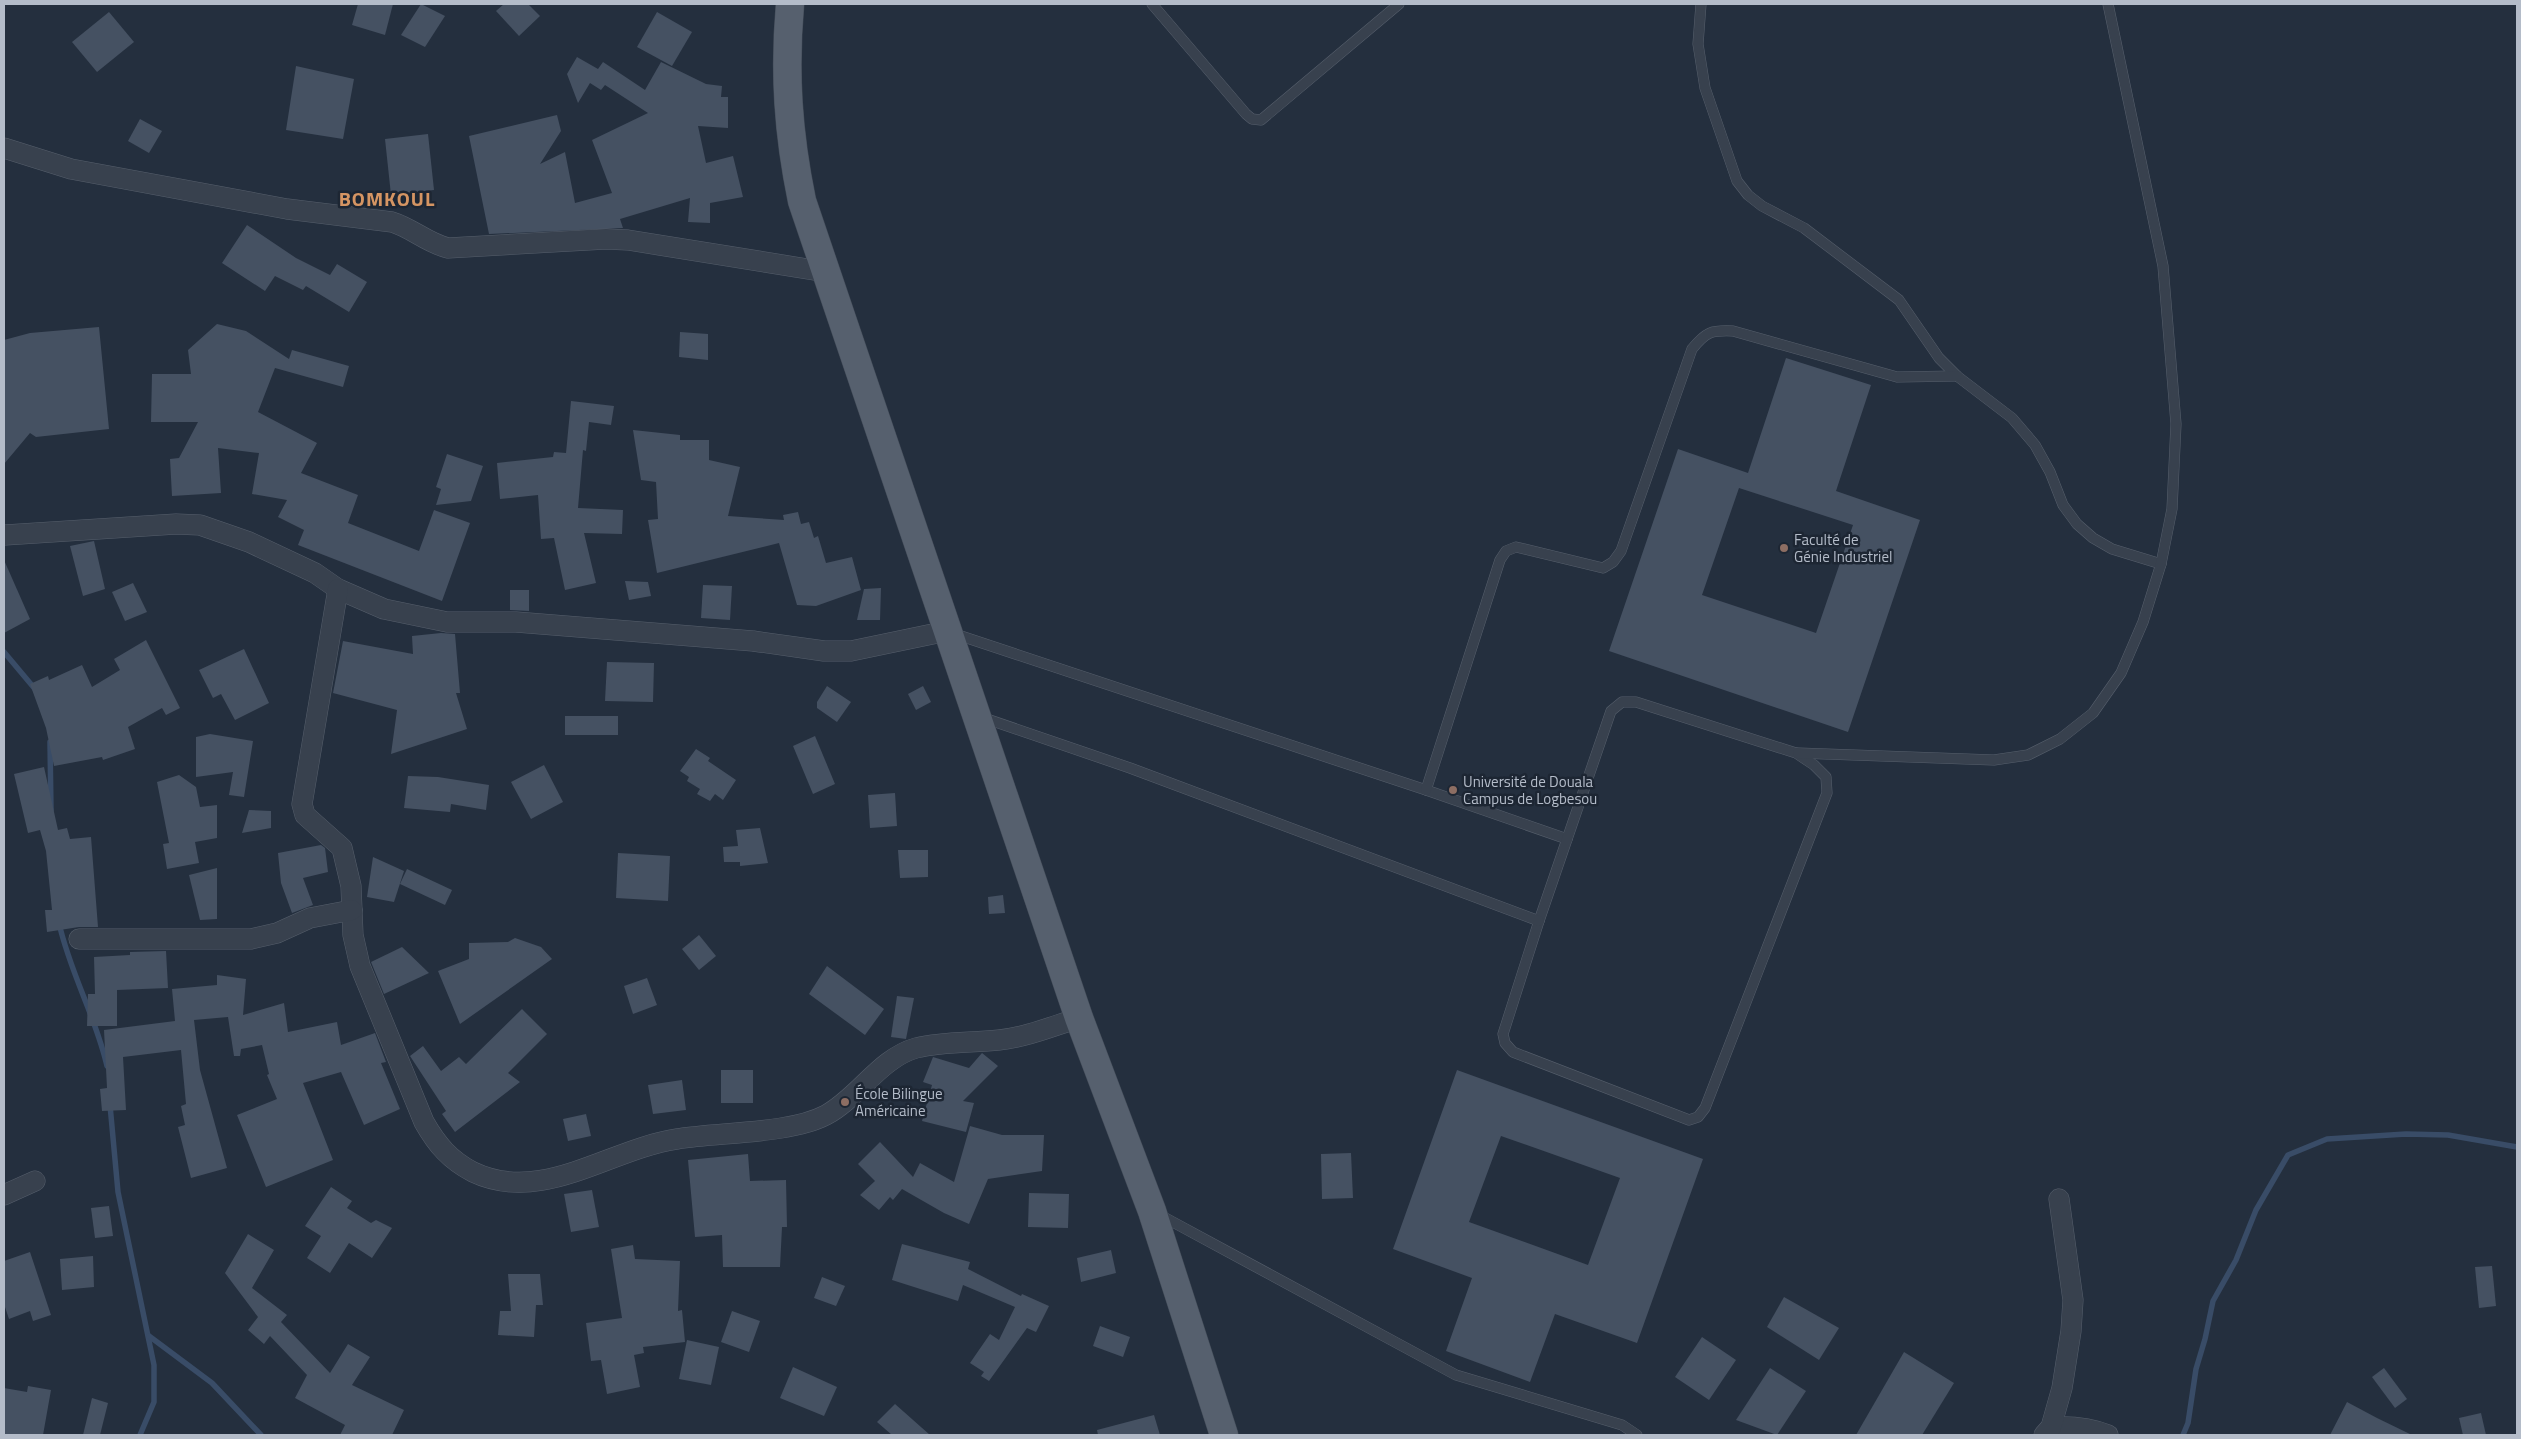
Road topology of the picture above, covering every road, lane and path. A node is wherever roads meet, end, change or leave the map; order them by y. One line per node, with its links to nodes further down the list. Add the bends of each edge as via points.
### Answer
1 (790, 4): 7 (main road, via 786,97 791,149 802,201)
2 (1152, 4): 3 (lane, via 1246,114 1261,120)
3 (1399, 4)
4 (1701, 4): 8 (lane, via 1698,44 1705,88 1737,181 1762,206 1804,228 1899,300 1939,358)
5 (2108, 4): 10 (lane, via 2164,266 2176,458 2172,508)
6 (4, 148): 7 (street, via 71,170 287,209 392,222 448,248 606,238)
7 (826, 272): 12 (main road)
8 (1957, 376): 10 (lane, via 2012,418 2035,445 2063,505 2077,524 2112,548); 15 (lane, via 1897,377 1733,331 1716,330 1703,335 1692,349 1614,562 1603,568 1516,547 1506,551 1500,560)
9 (5, 535): 11 (street, via 200,525 258,546 314,573)
10 (2161, 564): 14 (lane, via 2143,622 2121,673 2094,712 2060,739 2028,755 1994,760)
11 (338, 589): 12 (street, via 384,609 447,622 516,622 753,641 824,651 851,652); 17 (street, via 302,804 305,815 342,848 351,886)
12 (947, 631): 13 (main road); 15 (lane)
13 (978, 716): 18 (lane, via 1130,768); 20 (main road)
14 (1796, 753): 16 (lane, via 1636,702 1622,702 1611,712); 18 (lane, via 1826,777 1827,793 1705,1108 1698,1117 1689,1120 1512,1052 1503,1034)
15 (1426, 790): 16 (lane)
16 (1567, 839): 18 (lane)
17 (352, 910): 19 (street, via 310,918 277,933 251,939); 20 (street, via 353,935 360,966 436,1145 458,1164 482,1176 522,1184 560,1176 675,1139 802,1125 840,1107 906,1052 1026,1035)
18 (1539, 921)
19 (79, 938)
20 (1079, 1018): 24 (main road)
21 (35, 1181): 22 (street)
22 (4, 1195)
23 (2059, 1199): 25 (street, via 2072,1308 2066,1366)
24 (1152, 1211): 26 (main road); 27 (lane, via 1456,1375 1622,1425)
25 (2047, 1431): 28 (street, via 2075,1426)
26 (1224, 1435)
27 (1637, 1435)
28 (2108, 1435)

